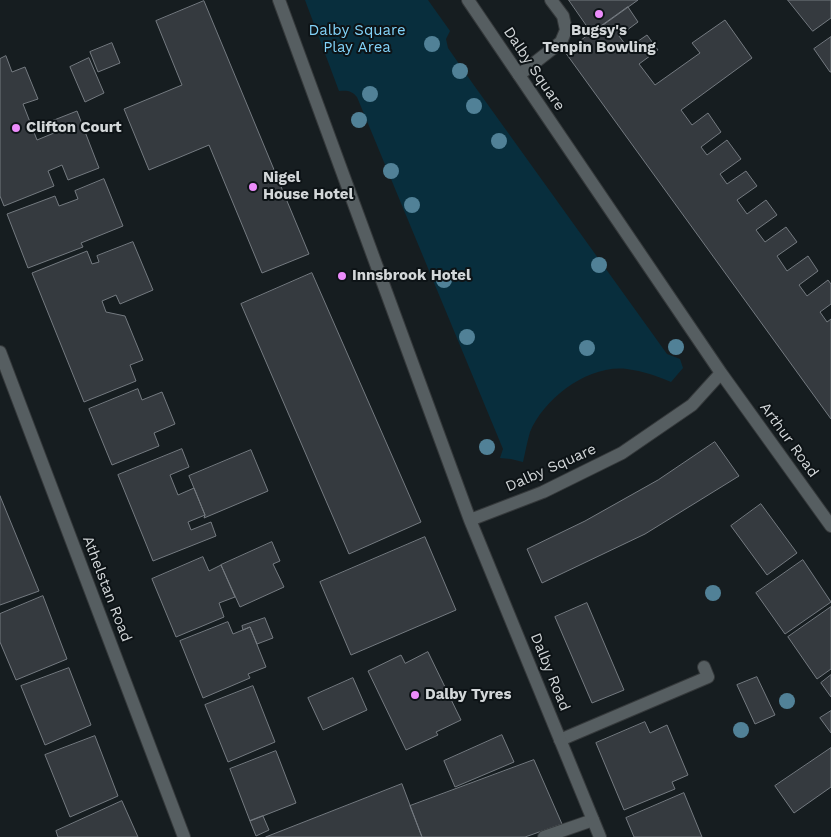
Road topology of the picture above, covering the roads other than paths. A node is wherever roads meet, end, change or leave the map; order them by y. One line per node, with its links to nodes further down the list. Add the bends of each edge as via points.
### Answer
1 (279, 0): 7 (street)
2 (468, 0): 4 (street, Dalby Square)
3 (551, 0): 4 (street, via 563,16 566,30 561,42)
4 (519, 75): 6 (street, Dalby Square)
5 (0, 352): 12 (street, Athelstan Road)
6 (721, 373): 7 (street, Dalby Square, via 692,405 622,453 543,492); 8 (street, Arthur Road)
7 (470, 520): 10 (street, Dalby Road)
8 (831, 526)
9 (704, 667): 10 (street, via 708,677)
10 (560, 740): 11 (street, Dalby Road)
11 (593, 820): 13 (street); 14 (street, Dalby Road)
12 (184, 837)
13 (544, 837)
14 (600, 837)

